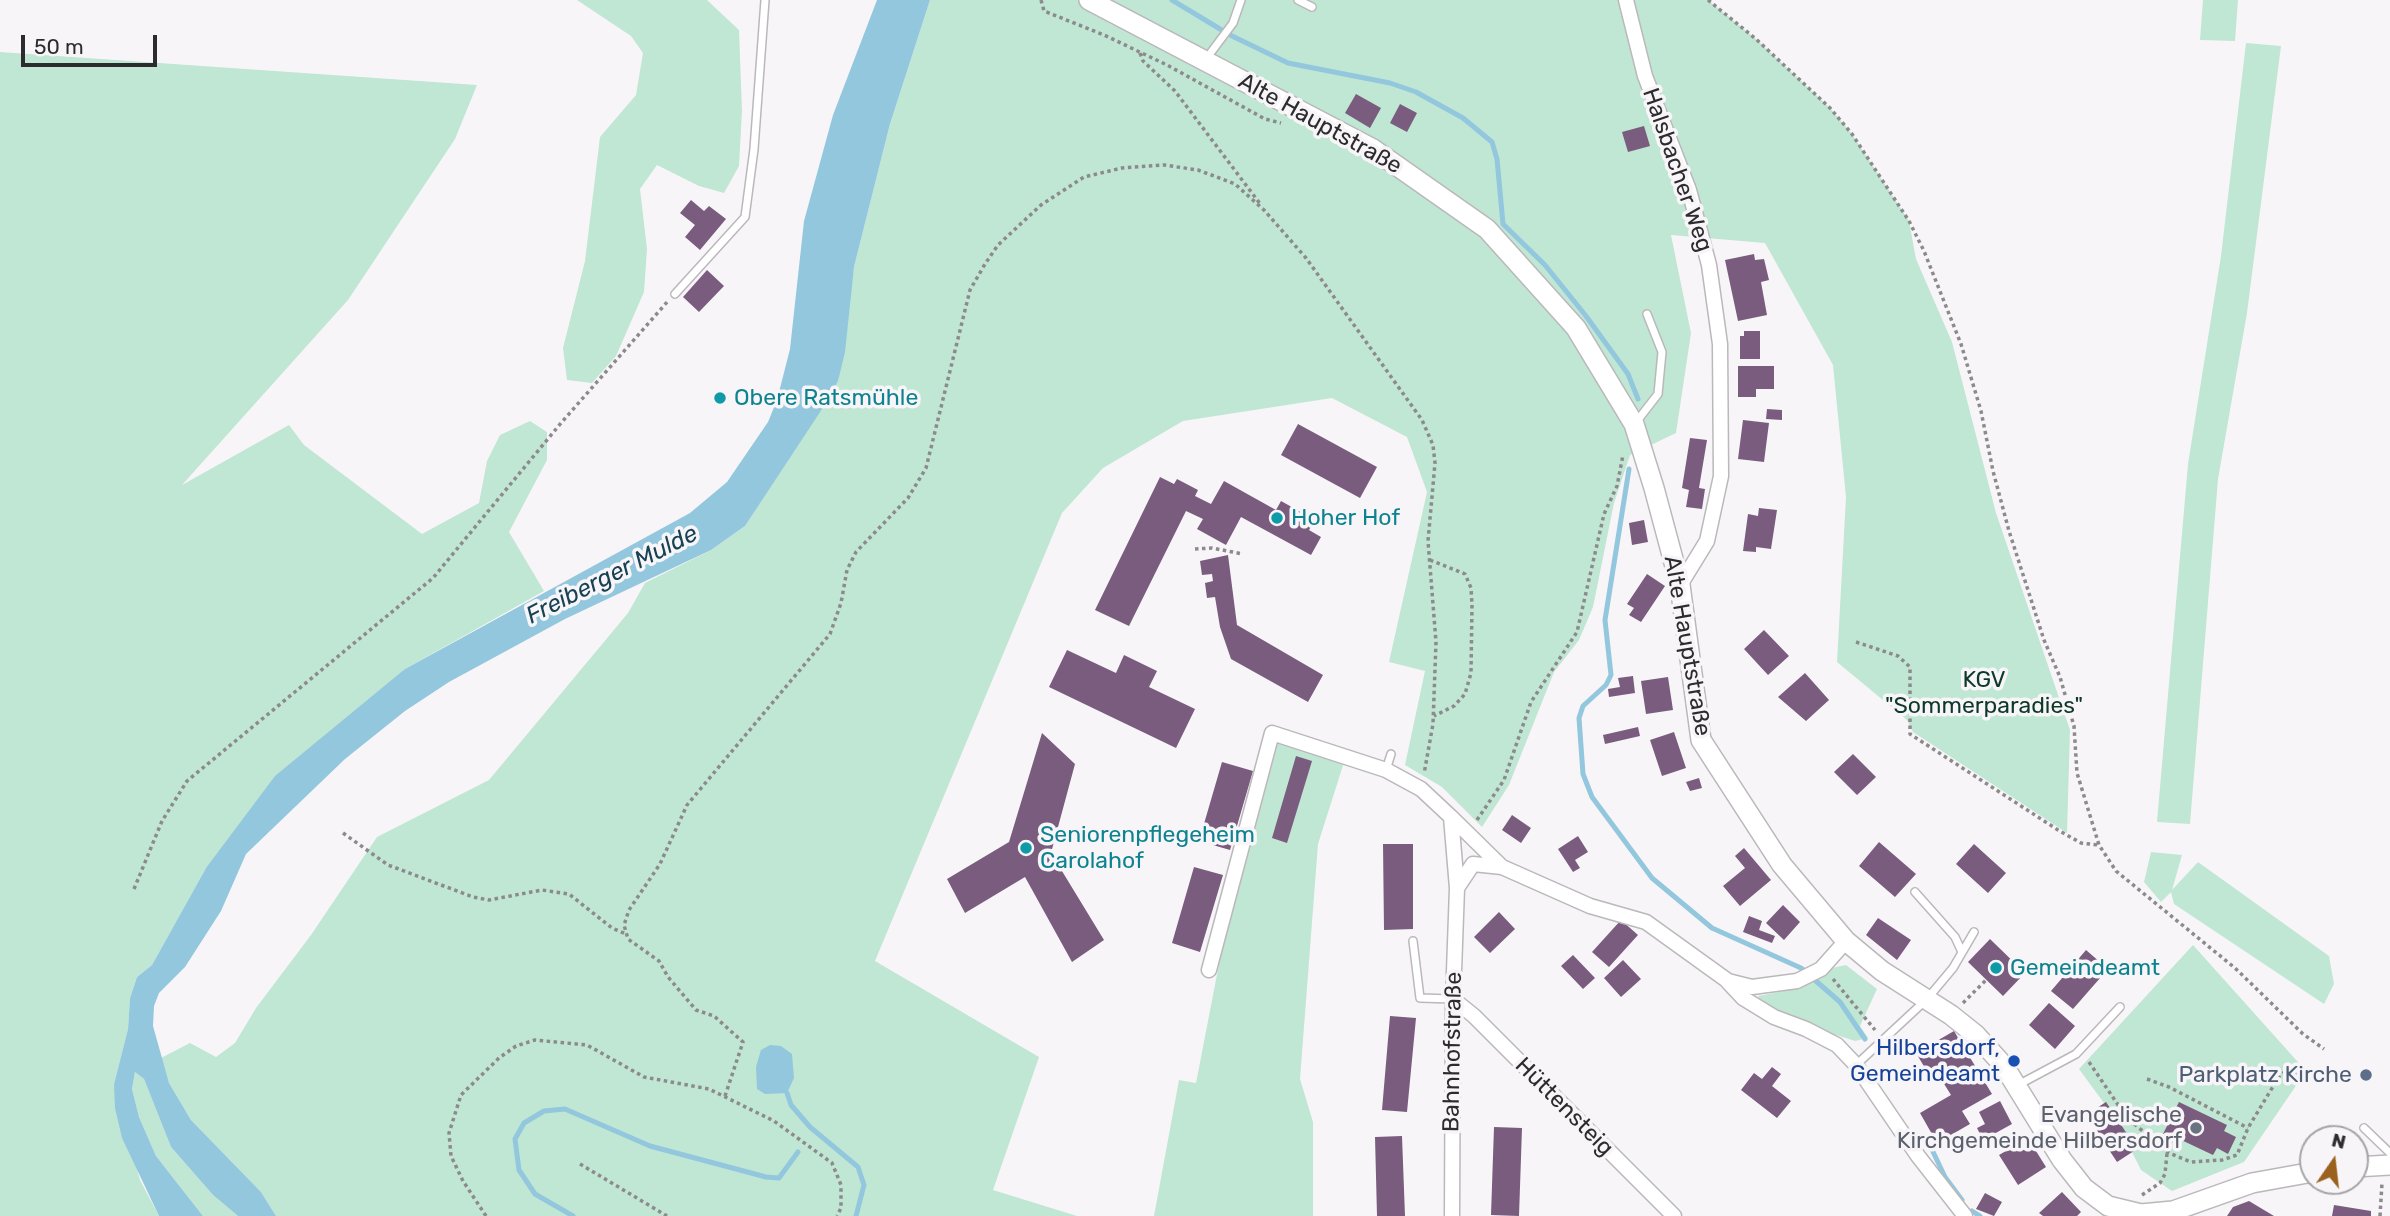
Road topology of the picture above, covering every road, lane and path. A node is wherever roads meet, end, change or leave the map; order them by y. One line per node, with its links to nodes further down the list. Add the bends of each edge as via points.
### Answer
1 (765, 0): 13 (lane, via 745,217)
2 (1089, 0): 10 (main road, Alte Hauptstraße)
3 (1241, 0): 10 (lane, via 1228,29)
4 (1298, 0): 8 (lane)
5 (1626, 0): 20 (street, Halsbacher Weg, via 1645,76 1689,190 1709,265 1720,344 1721,476 1707,541)
6 (1708, 0): 29 (path, via 1837,117 1909,221 1924,251 1961,344 2013,543 2043,640 2060,677 2074,726 2077,773)
7 (1042, 1): 9 (path, via 1044,11)
8 (1312, 7)
9 (1139, 52): 11 (path, via 1265,119); 12 (path, via 1175,91)
10 (1205, 59): 15 (main road, Alte Hauptstraße, via 1373,149 1487,229 1576,328)
11 (1290, 126)
12 (1264, 209): 19 (path, via 1306,258 1422,420 1436,463); 35 (path, via 1222,177 1143,165 1084,177 1063,189 998,245 970,290 926,468 908,498 856,552 830,634 687,806 660,864 629,910)
13 (674, 294): 32 (path, via 433,578 187,781 162,821)
14 (1647, 314): 15 (lane, via 1662,352 1658,394)
15 (1634, 424): 20 (main road, Alte Hauptstraße)
16 (1623, 442): 28 (path, via 1622,468 1604,514 1577,632 1531,702 1504,780)
17 (1195, 549): 18 (path)
18 (1243, 554)
19 (1430, 560): 22 (path, via 1436,642); 22 (path, via 1465,574 1472,606 1471,673 1465,694)
20 (1680, 585): 37 (main road, Alte Hauptstraße, via 1701,740 1782,865)
21 (1856, 642): 29 (path, via 1898,656 1910,667 1910,734 2070,837)
22 (1434, 716): 25 (path)
23 (1391, 754): 24 (lane)
24 (1386, 769): 25 (street); 40 (street, via 1272,733)
25 (1421, 789): 26 (street)
26 (1451, 817): 28 (street); 31 (street, Bahnhofstraße)
27 (343, 832): 35 (path, via 388,865 472,897 489,900 542,890 569,894)
28 (1467, 833): 30 (street)
29 (2099, 845): 48 (path, via 2116,871 2235,968)
30 (1502, 867): 31 (street, via 1474,864); 42 (street, via 1590,906 1646,922)
31 (1457, 888): 43 (street, Bahnhofstraße)
32 (134, 889)
33 (1915, 892): 38 (lane)
34 (1974, 932): 38 (lane)
35 (626, 934): 54 (path, via 659,961 696,1010 714,1016 743,1042)
36 (1413, 941): 43 (lane, via 1420,998)
37 (1846, 941): 39 (street); 44 (main road, Alte Hauptstraße)
38 (1961, 950): 44 (lane, via 1953,968)
39 (1822, 968): 42 (street, via 1797,981 1768,987); 47 (path)
40 (1209, 970)
41 (1986, 979): 46 (path)
42 (1728, 981): 50 (street, via 1743,998 1774,1017 1838,1045)
43 (1453, 999): 67 (street, Bahnhofstraße); 68 (street, Hüttensteig)
44 (1927, 999): 46 (main road, Alte Hauptstraße); 47 (lane)
45 (2120, 1007): 53 (lane, via 2076,1054)
46 (1951, 1015): 53 (main road, Alte Hauptstraße, via 1976,1035)
47 (1883, 1040): 50 (lane)
48 (2324, 1049)
49 (2089, 1062): 58 (path, via 2127,1118)
50 (1856, 1065): 69 (street)
51 (2147, 1079): 55 (path)
52 (2316, 1082): 55 (path, via 2288,1070 2280,1075)
53 (2017, 1085): 63 (main road, Alte Hauptstraße, via 2084,1188 2108,1206)
54 (725, 1096): 64 (path, via 644,1077 587,1045 535,1040 516,1046 461,1095 449,1133 455,1164); 66 (path, via 784,1128 832,1163 841,1185)
55 (2248, 1128): 58 (path, via 2237,1155 2222,1160 2191,1162)
56 (2369, 1135): 59 (lane)
57 (2168, 1143): 58 (path)
58 (2169, 1153): 63 (path, via 2160,1183 2129,1202)
59 (2388, 1161): 61 (main road); 70 (path)
60 (580, 1164): 65 (path)
61 (2369, 1164)
62 (2299, 1175): 63 (main road, via 2252,1183 2173,1211)
63 (2135, 1214)
64 (486, 1216)
65 (667, 1216)
66 (837, 1216)
67 (1452, 1216)
68 (1674, 1216)
69 (1965, 1216)
70 (2380, 1216)

